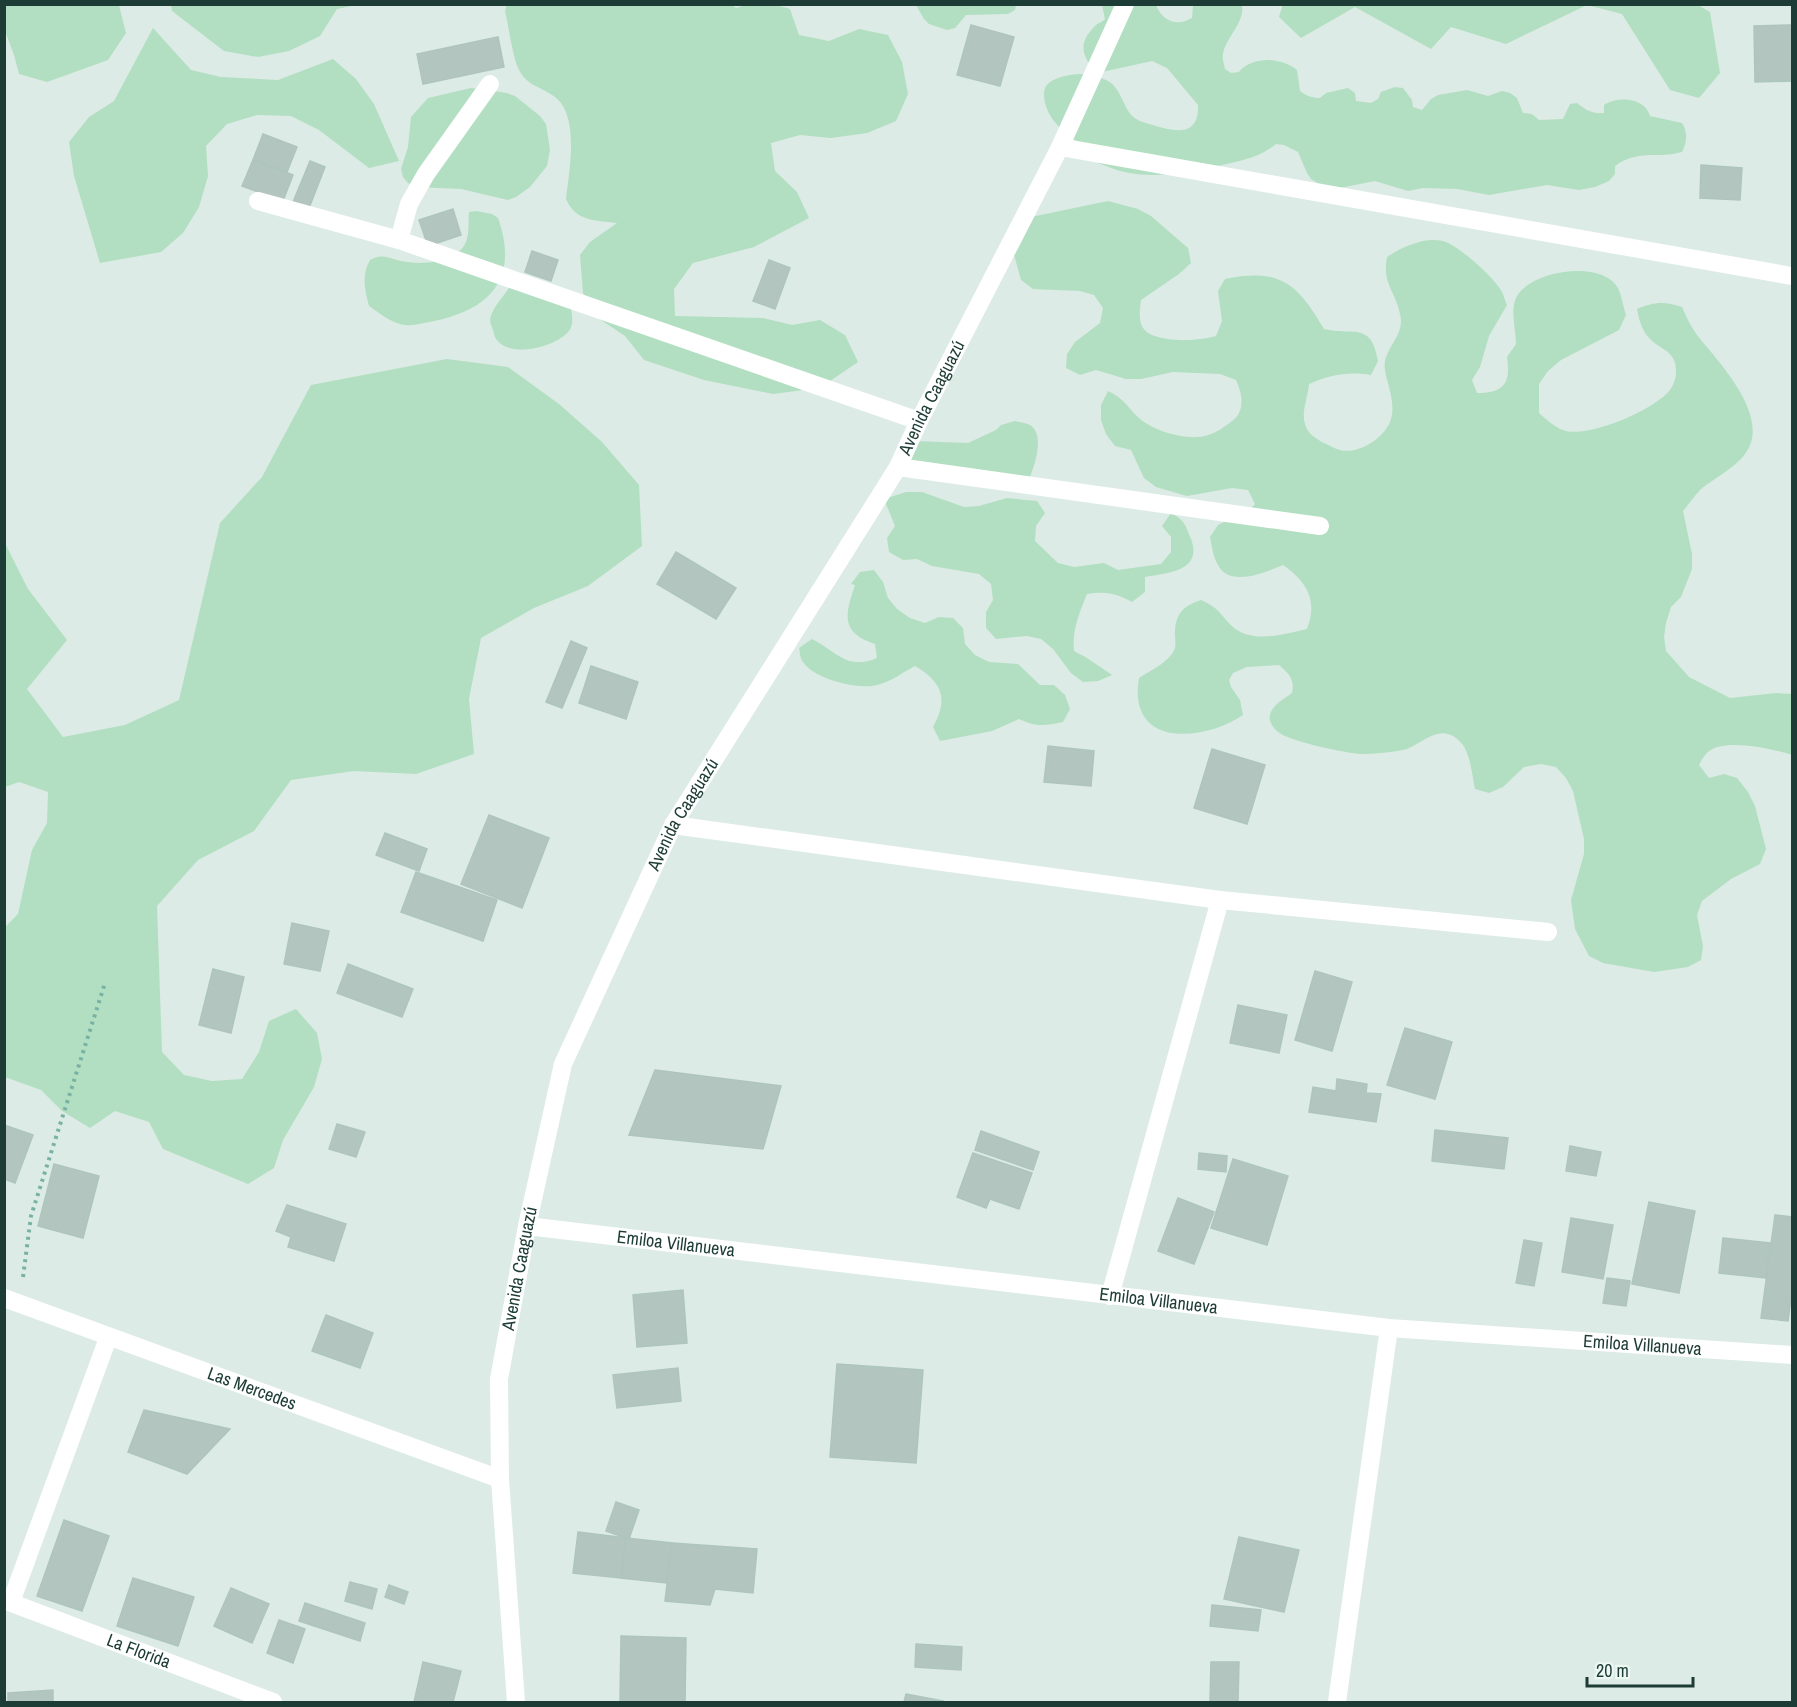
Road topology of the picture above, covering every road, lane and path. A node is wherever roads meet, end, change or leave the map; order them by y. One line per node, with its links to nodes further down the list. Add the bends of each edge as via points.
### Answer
1 (1125, 4): 3 (street, Avenida Caaguazú)
2 (490, 84): 5 (street, via 426,174 409,204)
3 (1060, 147): 6 (street); 7 (street, Avenida Caaguazú)
4 (258, 201): 5 (street)
5 (399, 240): 7 (street)
6 (1792, 276)
7 (919, 421): 8 (street, Avenida Caaguazú)
8 (898, 467): 9 (street); 10 (street, Avenida Caaguazú)
9 (1320, 526)
10 (673, 825): 11 (street); 14 (street, Avenida Caaguazú, via 563,1064)
11 (1220, 900): 12 (street); 15 (street)
12 (1548, 932)
13 (105, 983): 16 (path, via 31,1216)
14 (527, 1226): 15 (street, Emiloa Villanueva); 20 (street, Avenida Caaguazú, via 500,1378)
15 (1110, 1296): 17 (street, Emiloa Villanueva)
16 (12, 1301): 18 (street, Las Mercedes)
17 (1389, 1328): 19 (street, Emiloa Villanueva); 24 (street)
18 (108, 1338): 20 (street, Las Mercedes); 21 (street)
19 (1792, 1355)
20 (500, 1479): 23 (street, Avenida Caaguazú)
21 (8, 1601): 22 (street, La Florida)
22 (273, 1702)
23 (516, 1702)
24 (1337, 1702)

